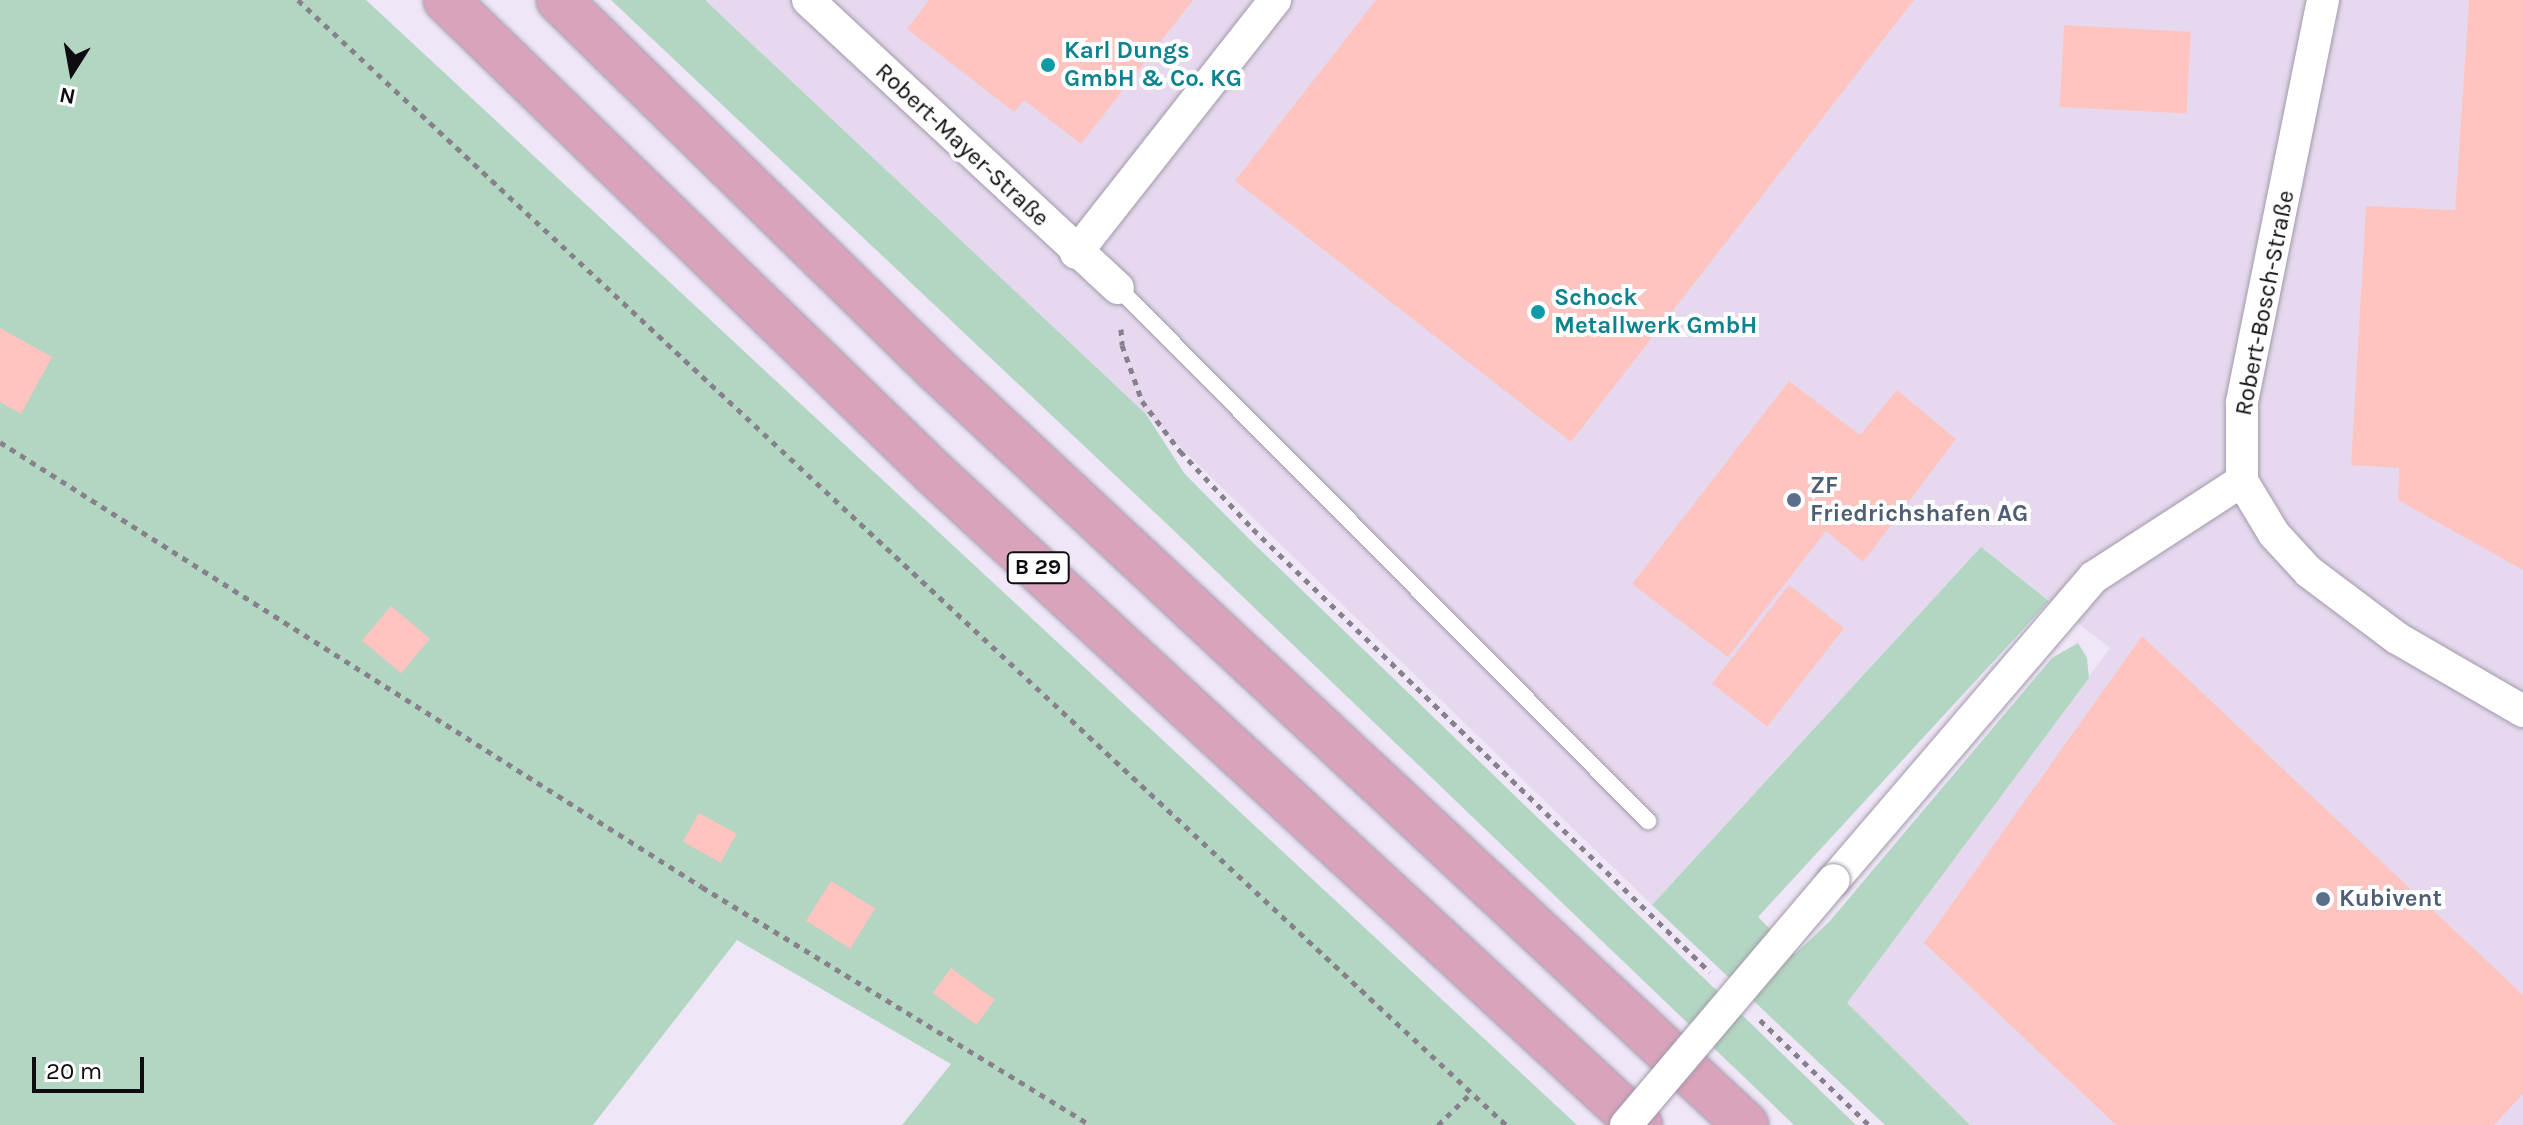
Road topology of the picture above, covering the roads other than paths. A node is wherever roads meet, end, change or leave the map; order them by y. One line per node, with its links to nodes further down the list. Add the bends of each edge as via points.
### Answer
1 (446, 0): 12 (highway, B 29, via 936,475)
2 (559, 0): 13 (highway, via 938,371)
3 (808, 0): 6 (street, Robert-Mayer-Straße)
4 (1275, 0): 6 (street)
5 (2323, 0): 8 (street, Robert-Bosch-Straße, via 2242,403)
6 (1076, 253): 7 (street, Robert-Mayer-Straße)
7 (1118, 288): 10 (lane)
8 (2242, 481): 9 (street, via 2274,534 2309,572 2397,638); 11 (street, bridge, via 2094,577)
9 (2523, 711)
10 (1648, 821)
11 (1626, 1125)
12 (1640, 1125)
13 (1746, 1125)

